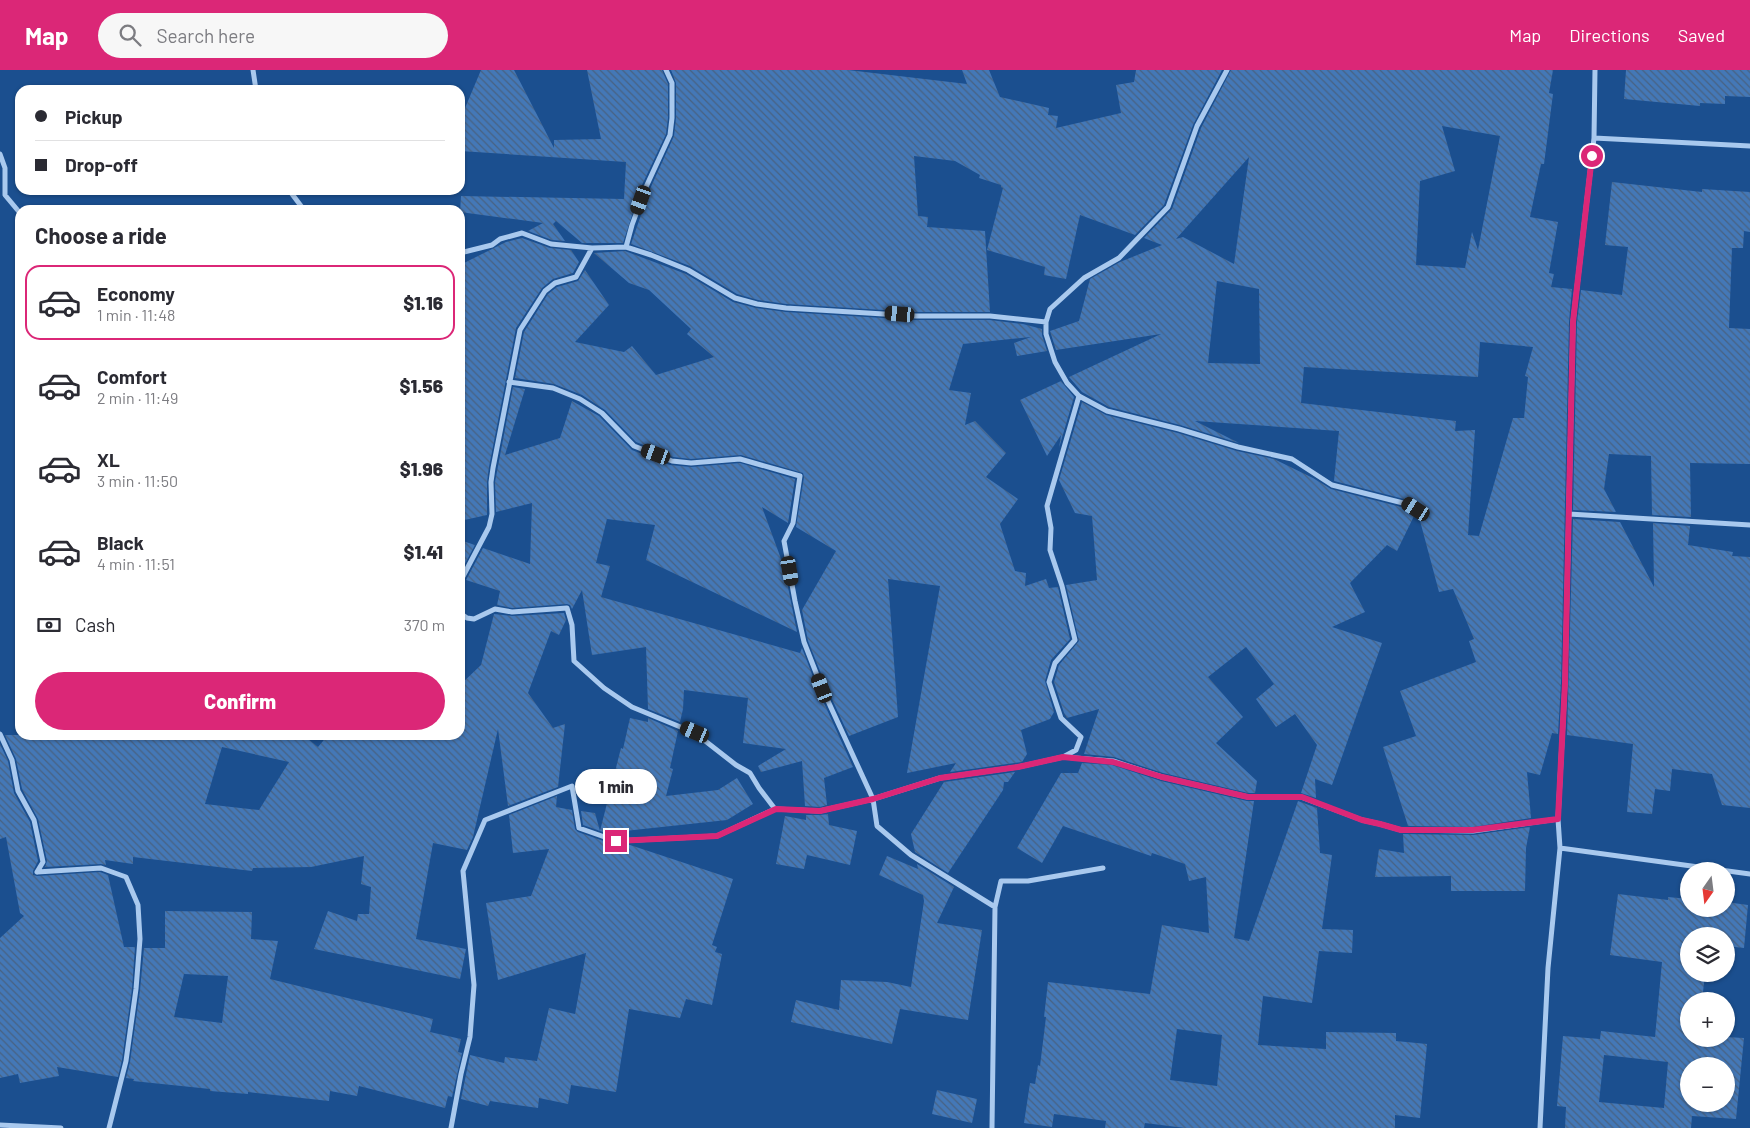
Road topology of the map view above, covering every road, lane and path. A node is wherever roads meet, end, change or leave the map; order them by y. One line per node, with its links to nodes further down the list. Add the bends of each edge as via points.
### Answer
1 (253, 70): 5 (street)
2 (666, 70): 11 (street, via 672,83 670,135 646,187)
3 (1227, 70): 14 (street, via 1197,126 1168,207 1119,258 1070,290 1050,309)
4 (1595, 70): 6 (street)
5 (255, 85)
6 (1594, 138): 7 (street); 17 (street, via 1573,322)
7 (1750, 146)
8 (0, 154): 9 (street, via 5,168)
9 (2, 195): 10 (street)
10 (15, 208)
11 (626, 247): 12 (street); 14 (street, via 688,270 735,298 758,304)
12 (592, 248): 13 (street, via 551,244 522,233); 15 (street, via 576,277 545,291 526,319 520,330)
13 (465, 252)
14 (1046, 322): 16 (street, via 1046,334 1055,362)
15 (509, 382): 20 (street, via 492,475 489,527); 24 (street, via 553,388 580,399 602,413 634,446 672,461 691,463 740,459 800,476 793,523 784,541 802,634 826,697)
16 (1079, 396): 18 (street, via 1107,412 1292,459 1332,485 1407,504); 23 (street, via 1047,506 1050,550 1075,640 1055,663 1049,682 1061,718 1081,737 1076,750)
17 (1569, 514): 19 (street); 26 (street)
18 (1425, 515)
19 (1750, 525)
20 (465, 573)
21 (465, 617): 25 (street, via 474,618 495,610 567,608 572,625 574,661 585,672 632,707 695,732 750,773)
22 (0, 734): 33 (street, via 12,760 18,791 34,820 43,862 37,872 101,868 126,877 138,905 140,939 136,989 126,1061)
23 (1063, 757): 24 (street, via 940,778); 26 (street, via 1113,762 1248,797 1302,797 1362,820 1401,830 1473,830)
24 (873, 799): 25 (street, via 820,811); 30 (street, via 877,826 911,855)
25 (776, 809): 34 (street, via 717,836 616,841 579,828 572,786 485,820 464,871 474,985 470,1037 460,1074)
26 (1558, 819): 27 (street)
27 (1560, 848): 29 (street); 36 (street, via 1548,968)
28 (1103, 868): 30 (street, via 1028,881 1001,881)
29 (1750, 874)
30 (995, 907): 35 (street)
31 (0, 1125): 32 (street)
32 (61, 1128)
33 (109, 1128)
34 (452, 1128)
35 (992, 1128)
36 (1540, 1128)

